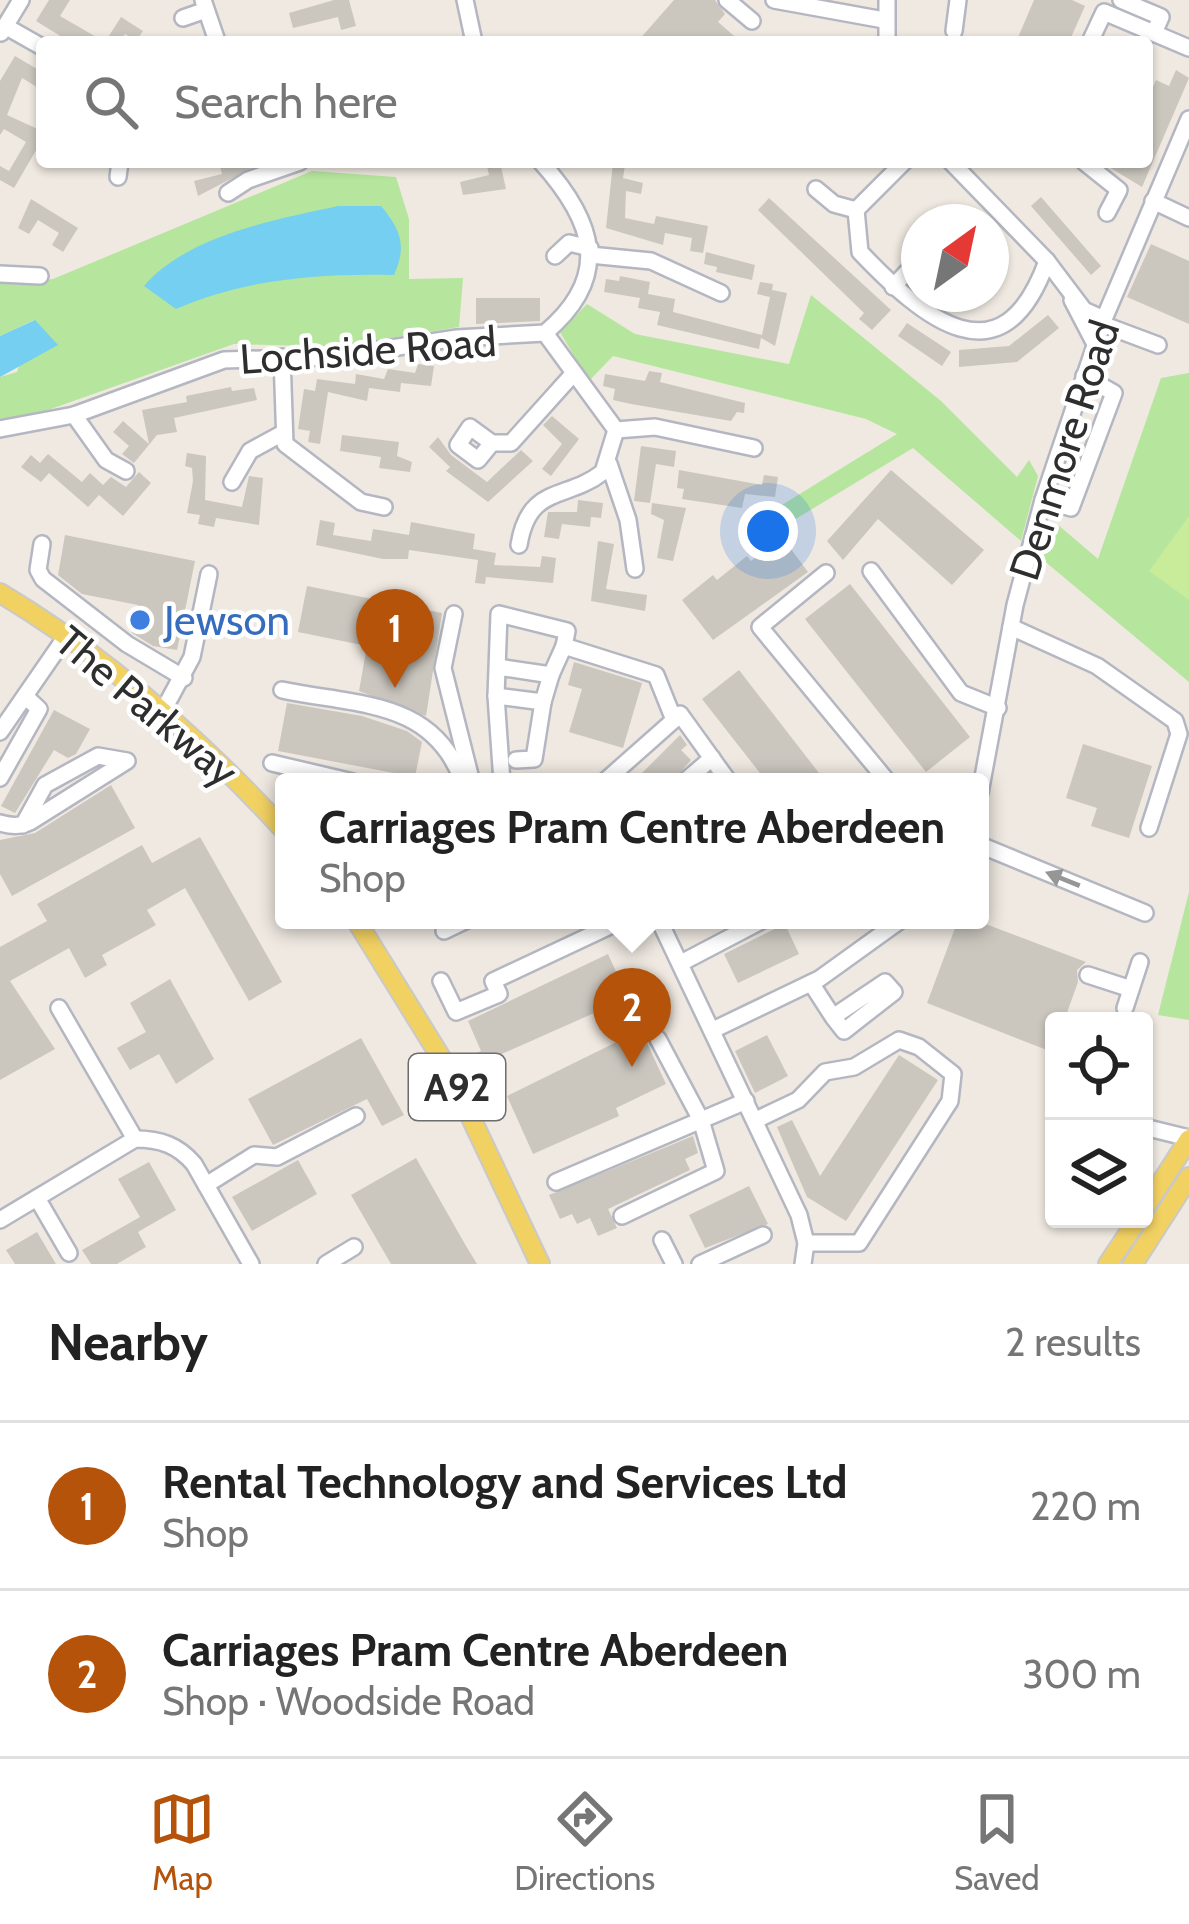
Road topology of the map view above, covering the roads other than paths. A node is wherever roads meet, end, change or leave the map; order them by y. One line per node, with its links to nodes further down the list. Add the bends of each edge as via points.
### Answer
1 (21, 0): 12 (street)
2 (465, 0): 16 (street)
3 (727, 0): 11 (street)
4 (775, 0): 10 (street)
5 (887, 0): 10 (street)
6 (958, 0): 13 (street)
7 (1121, 0): 14 (street, via 1161,17)
8 (205, 5): 9 (street); 15 (street)
9 (183, 18)
10 (884, 20): 17 (street)
11 (752, 21)
12 (3, 30): 19 (street)
13 (953, 31)
14 (1154, 33): 18 (street, via 1105,12); 20 (street)
15 (216, 36)
16 (470, 36)
17 (886, 36)
18 (1093, 36)
19 (36, 44)
20 (1189, 48)
21 (1189, 119): 29 (street, Denmore Road)
22 (283, 168): 28 (street)
23 (546, 168): 33 (street, via 578,207)
24 (898, 168): 30 (street)
25 (957, 168): 35 (street)
26 (1092, 168): 31 (street, via 1119,190)
27 (815, 189): 30 (street)
28 (228, 193)
29 (1153, 202): 32 (street); 42 (street, Denmore Road)
30 (856, 210): 39 (street, via 860,252)
31 (1108, 213)
32 (1189, 218)
33 (590, 252): 34 (street, via 569,243); 41 (street, via 651,261); 43 (street, Lochside Road, via 575,302)
34 (555, 256)
35 (1047, 261): 39 (street, via 1034,298 999,328 951,328); 40 (street)
36 (0, 274): 37 (street)
37 (40, 276)
38 (901, 278): 39 (street)
39 (893, 287)
40 (1068, 290): 42 (street); 44 (street)
41 (721, 293)
42 (1103, 322): 44 (street, Denmore Road); 45 (street)
43 (544, 333): 46 (street, Lochside Road); 47 (street)
44 (1095, 344): 48 (street, Denmore Road)
45 (1158, 345)
46 (282, 357): 49 (street, Lochside Road, via 224,360); 52 (street)
47 (574, 373): 51 (street); 53 (street, via 511,442)
48 (1084, 376): 58 (street, Denmore Road); 58 (street, via 1114,393 1071,508)
49 (74, 415): 50 (street, Lochside Road); 56 (street, via 106,460)
50 (0, 429)
51 (616, 430): 54 (street, via 655,427); 55 (street)
52 (283, 433): 57 (street, via 250,451); 59 (street, via 292,453 357,509)
53 (492, 443)
54 (754, 448)
55 (609, 461): 61 (street, via 592,481 537,504); 62 (street)
56 (126, 470)
57 (232, 482)
58 (1042, 500): 68 (street, Denmore Road)
59 (384, 506)
60 (42, 544): 73 (street, via 43,579)
61 (519, 545)
62 (635, 569)
63 (871, 571): 78 (street, via 961,693)
64 (826, 573): 92 (street, via 760,627)
65 (209, 574): 73 (street)
66 (0, 592): 69 (main road, The Parkway)
67 (454, 614): 87 (street, via 443,668)
68 (1011, 627): 78 (street, Denmore Road); 98 (street, via 1097,666 1175,722)
69 (67, 635): 75 (street); 79 (main road, The Parkway)
70 (564, 646): 71 (street, via 567,631 499,614); 72 (street); 80 (street, via 656,675)
71 (498, 668): 72 (street); 76 (street)
72 (551, 675): 77 (street)
73 (184, 678): 79 (street)
74 (282, 690): 86 (street, via 417,719 448,748)
75 (25, 695): 81 (street); 94 (street, via 39,709)
76 (496, 695): 77 (street); 88 (street)
77 (543, 702): 83 (street, via 534,759)
78 (998, 708): 93 (street, Denmore Road)
79 (163, 711): 95 (main road, The Parkway)
80 (674, 720): 82 (street, via 680,714); 89 (street)
81 (0, 732)
82 (712, 758): 90 (street); 91 (street)
83 (516, 760)
84 (272, 763): 85 (street)
85 (314, 773)
86 (459, 773)
87 (470, 773)
88 (501, 773)
89 (614, 773)
90 (694, 773)
91 (723, 773)
92 (881, 773)
93 (984, 773)
94 (0, 778)
95 (275, 821)
96 (0, 824): 97 (street)
97 (23, 825): 97 (street, via 127,761 98,756 45,785)
98 (1149, 828)
99 (989, 849): 100 (street, one-way to 99)
100 (1145, 913)
101 (362, 929): 141 (main road, A92, via 448,1069)
102 (448, 929): 107 (street)
103 (604, 929): 111 (street, via 493,981 499,994 456,1012)
104 (664, 929): 109 (street)
105 (746, 929): 109 (street)
106 (888, 929): 112 (street)
107 (444, 931)
108 (1140, 962): 113 (street)
109 (681, 964): 117 (street)
110 (1088, 975): 113 (street)
111 (441, 981)
112 (812, 983): 116 (street); 117 (street)
113 (1131, 989): 115 (street)
114 (59, 1008): 125 (street)
115 (1125, 1009)
116 (833, 1017)
117 (713, 1030): 119 (street)
118 (658, 1039): 121 (street)
119 (746, 1101): 121 (street); 122 (street)
120 (356, 1117): 128 (street, via 278,1156 254,1155)
121 (701, 1120): 127 (street); 131 (street, via 716,1171)
122 (756, 1120): 136 (street); 136 (street, via 798,1100 825,1072 854,1067 899,1040 952,1074 950,1101 860,1243)
123 (1153, 1129): 124 (street)
124 (1189, 1138): 129 (main road)
125 (136, 1139): 128 (street, via 182,1150); 130 (street)
126 (1189, 1177): 146 (main road)
127 (556, 1182)
128 (206, 1185): 139 (street)
129 (1153, 1195)
130 (37, 1198): 132 (street); 138 (street)
131 (622, 1216)
132 (0, 1220)
133 (1129, 1228): 145 (main road)
134 (763, 1235): 143 (street)
135 (662, 1240): 142 (street)
136 (806, 1243): 144 (street)
137 (354, 1247): 140 (street)
138 (69, 1253)
139 (251, 1264)
140 (326, 1264)
141 (539, 1264)
142 (674, 1264)
143 (700, 1264)
144 (803, 1264)
145 (1108, 1264)
146 (1133, 1264)

